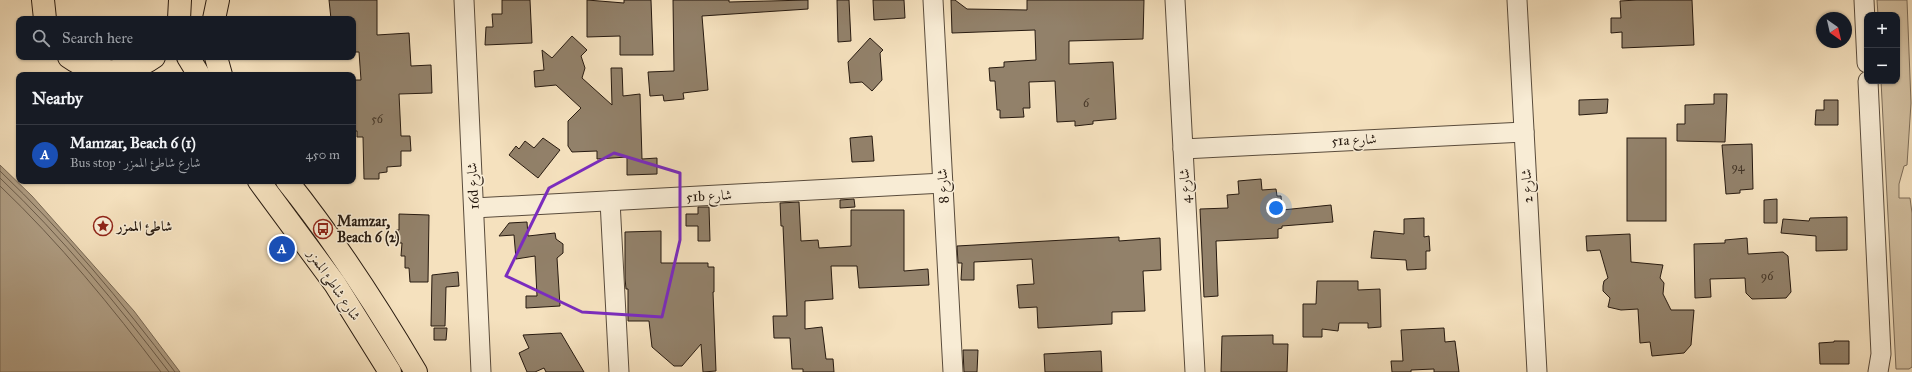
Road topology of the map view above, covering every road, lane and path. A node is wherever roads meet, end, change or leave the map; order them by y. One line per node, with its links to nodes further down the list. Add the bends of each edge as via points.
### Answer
1 (43, 0): 9 (main road)
2 (180, 0): 10 (main road)
3 (218, 0): 11 (main road)
4 (464, 0): 28 (street, 16d شارع)
5 (933, 0): 24 (street, شارع 8)
6 (1175, 0): 23 (street, شارع 4)
7 (1517, 0): 22 (street, شارع 2)
8 (1864, 0): 12 (street)
9 (45, 16)
10 (179, 16)
11 (215, 16)
12 (1866, 48)
13 (73, 60): 17 (main road, via 94,70)
14 (150, 60): 18 (main road)
15 (190, 60): 19 (main road)
16 (217, 60): 20 (main road)
17 (110, 72)
18 (132, 72)
19 (197, 72)
20 (221, 72)
21 (1868, 84): 36 (street, via 1881,354)
22 (1524, 132): 23 (street, 51a شارع); 35 (street, شارع 2)
23 (1183, 149): 34 (street, شارع 4)
24 (943, 183): 27 (street, 51b شارع); 33 (street, شارع 8)
25 (261, 184): 29 (main road, شارع شاطئ الممزر, via 335,284)
26 (289, 184): 30 (main road, شارع شاطئ الممزر, via 352,270)
27 (610, 201): 28 (street, 51b شارع); 32 (street)
28 (474, 208): 31 (street, 16d شارع)
29 (390, 372)
30 (416, 372)
31 (481, 372)
32 (619, 372)
33 (953, 372)
34 (1195, 372)
35 (1537, 372)
36 (1878, 372)

